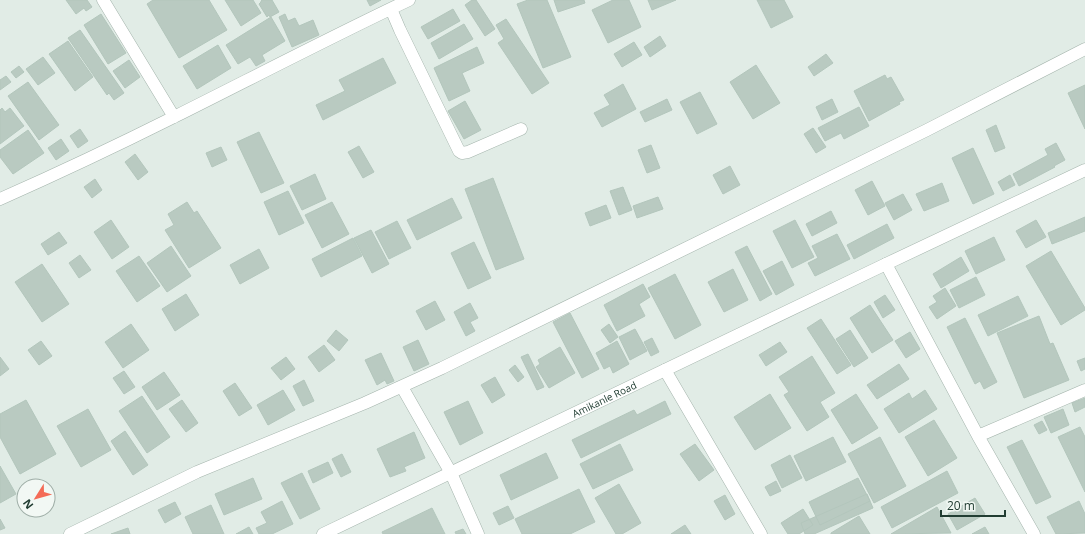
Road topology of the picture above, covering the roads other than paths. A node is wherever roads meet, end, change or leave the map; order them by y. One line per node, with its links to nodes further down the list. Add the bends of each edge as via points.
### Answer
1 (103, 0): 5 (street)
2 (409, 0): 3 (street)
3 (391, 9): 5 (street); 6 (street, via 459,151 468,152)
4 (1085, 49): 11 (street, via 920,134)
5 (174, 117): 8 (street)
6 (522, 129)
7 (1085, 170): 9 (street, Amikanle Road)
8 (0, 199)
9 (886, 264): 10 (street, Amikanle Road); 13 (street)
10 (665, 370): 14 (street, Amikanle Road); 18 (street)
11 (402, 387): 14 (street); 15 (street, via 197,472)
12 (1085, 390): 13 (street)
13 (978, 436): 19 (street)
14 (451, 473): 16 (street, Amikanle Road); 17 (street)
15 (70, 534)
16 (323, 534)
17 (478, 534)
18 (761, 534)
19 (1034, 534)

